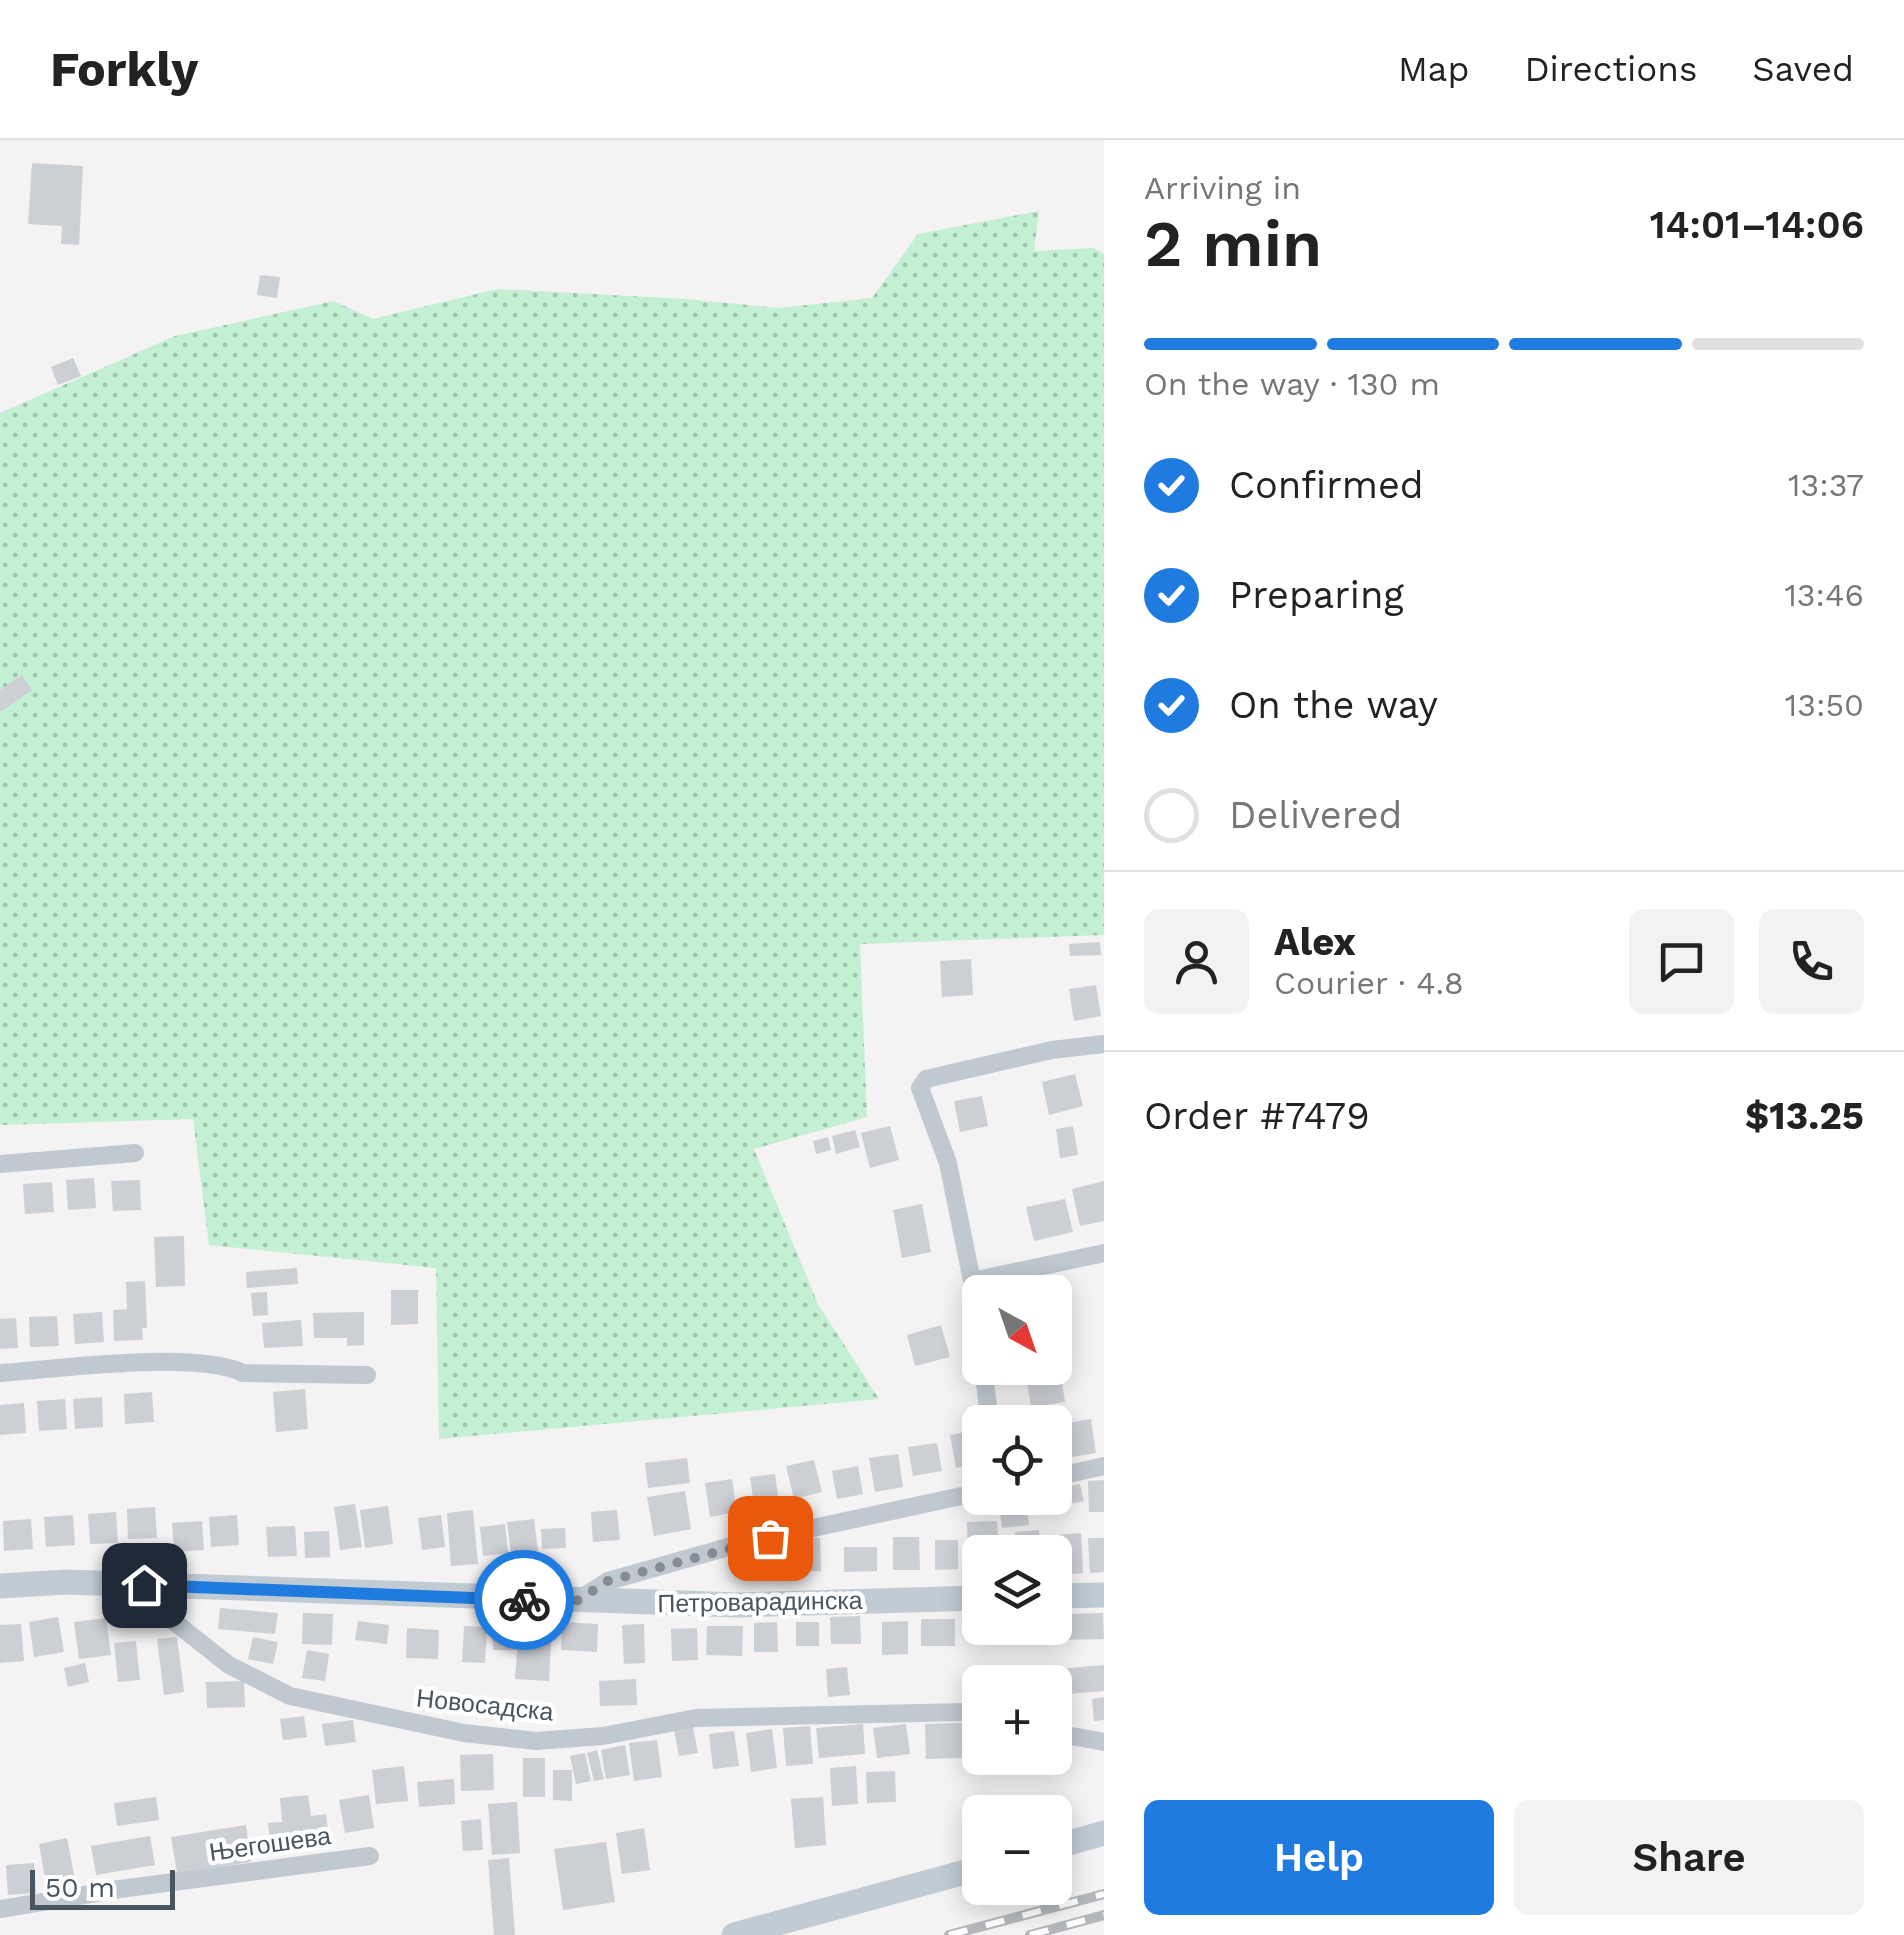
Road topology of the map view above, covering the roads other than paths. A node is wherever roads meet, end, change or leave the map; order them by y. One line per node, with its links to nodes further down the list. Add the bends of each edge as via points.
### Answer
1 (1104, 1044): 5 (street, via 926,1078 920,1088 948,1163)
2 (134, 1153): 3 (street)
3 (0, 1164)
4 (1104, 1253): 6 (street)
5 (971, 1275)
6 (1000, 1275)
7 (0, 1372): 8 (street, via 147,1363 224,1364 242,1373)
8 (367, 1374)
9 (1104, 1466): 10 (street)
10 (1072, 1473)
11 (962, 1496): 17 (street, via 739,1544 608,1581)
12 (144, 1585): 13 (street, Петроварадинска); 17 (street, Петроварадинска); 18 (street, Новосадска, via 168,1618 228,1665 290,1696 464,1733 536,1741 696,1718)
13 (0, 1586)
14 (1104, 1594): 15 (street)
15 (1072, 1595)
16 (962, 1599): 17 (street, Петроварадинска)
17 (575, 1602)
18 (962, 1712)
19 (1072, 1736): 20 (street)
20 (1104, 1742)
21 (1104, 1834): 22 (street)
22 (1072, 1842)
23 (370, 1856): 25 (street, Његошева)
24 (962, 1873): 26 (street)
25 (0, 1909)
26 (734, 1935)

